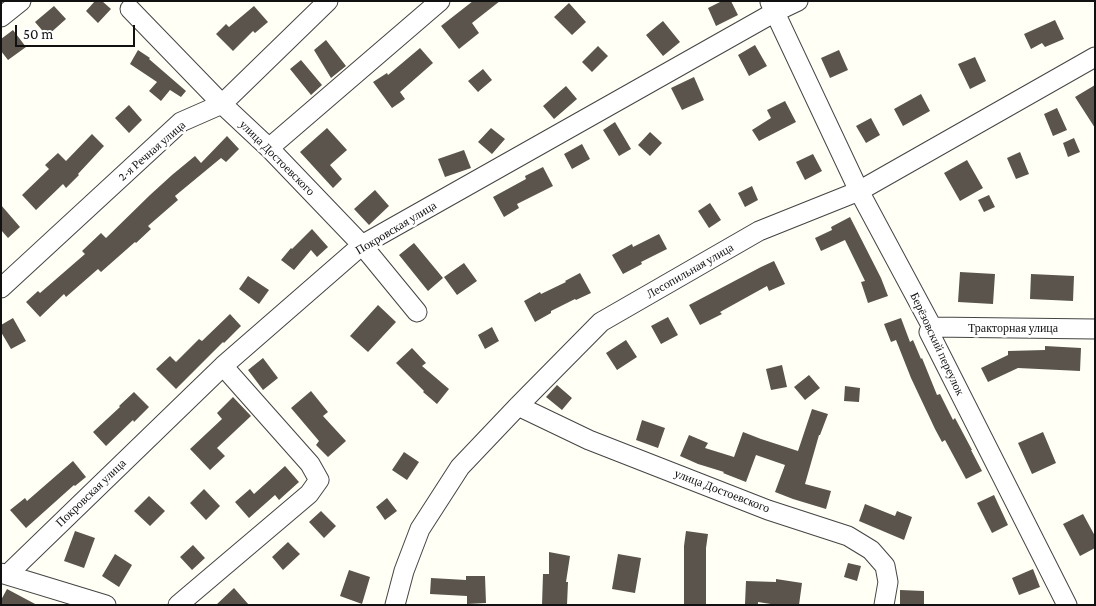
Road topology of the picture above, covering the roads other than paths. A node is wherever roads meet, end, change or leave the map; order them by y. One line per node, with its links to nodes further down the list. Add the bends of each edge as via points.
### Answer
1 (21, 1): 7 (street)
2 (328, 1): 9 (street, 2-я Речная улица)
3 (440, 1): 10 (street)
4 (798, 1): 5 (street, Покровская улица)
5 (772, 7): 11 (street, Берёзовский переулок); 12 (street, Покровская улица)
6 (130, 9): 9 (street, улица Достоевского)
7 (1, 17)
8 (1095, 57): 11 (street, Лесопильная улица)
9 (222, 104): 10 (street, улица Достоевского); 13 (street, 2-я Речная улица, via 181,122)
10 (269, 148): 12 (street, улица Достоевского)
11 (859, 191): 15 (street, Берёзовский переулок); 18 (street, Лесопильная улица, via 759,231 601,322)
12 (362, 246): 14 (street, улица Достоевского); 17 (street, Покровская улица)
13 (1, 288)
14 (417, 312)
15 (932, 327): 16 (street, Тракторная улица); 24 (street, Берёзовский переулок, via 929,332)
16 (1095, 329)
17 (223, 366): 19 (street, Покровская улица); 21 (street, via 310,464 319,480 309,494)
18 (518, 406): 22 (street, Лесопильная улица, via 460,467 420,529); 23 (street, улица Достоевского, via 589,440 768,510 848,536 871,550 885,566 888,582)
19 (4, 574): 20 (street)
20 (106, 605)
21 (178, 605)
22 (395, 605)
23 (884, 605)
24 (1068, 605)

